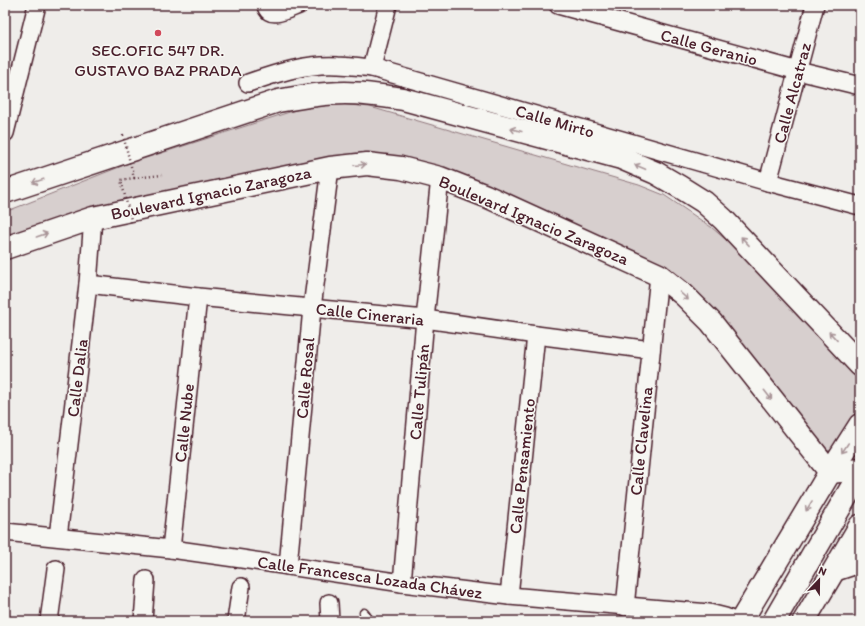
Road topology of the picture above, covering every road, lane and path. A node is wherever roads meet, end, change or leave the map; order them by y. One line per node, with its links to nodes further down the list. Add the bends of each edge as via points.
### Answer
1 (37, 5): 11 (street)
2 (266, 5): 3 (street, via 268,11 275,13)
3 (299, 5)
4 (388, 5): 7 (street)
5 (558, 5): 8 (street, Calle Geranio)
6 (815, 5): 8 (street, Calle Alcatraz)
7 (372, 68): 9 (street, Calle Mirto, via 310,66); 17 (street, Calle Mirto)
8 (798, 71): 10 (street, Calle Geranio); 17 (street, Calle Alcatraz)
9 (248, 83)
10 (860, 86)
11 (5, 133)
12 (122, 135): 15 (path, bridge)
13 (330, 168): 16 (main road, Boulevard Ignacio Zaragoza, one-way to 16, via 367,164 401,168); 20 (main road, Boulevard Ignacio Zaragoza); 26 (street, Calle Rosal)
14 (162, 175): 15 (path)
15 (134, 178): 21 (path, bridge, via 121,180)
16 (440, 178): 23 (main road, Boulevard Ignacio Zaragoza, via 486,196); 27 (street, Calle Tulipán)
17 (768, 182): 19 (street, Calle Mirto)
18 (5, 192): 30 (main road, one-way to 18, via 724,218 704,202 656,173 621,158 403,99 345,93 308,95 278,101)
19 (860, 206)
20 (93, 218): 22 (main road, Boulevard Ignacio Zaragoza, one-way to 20); 24 (street, Calle Dalia)
21 (132, 224)
22 (5, 248)
23 (659, 275): 29 (street, Calle Clavelina); 33 (main road, Boulevard Ignacio Zaragoza, one-way to 33, via 711,322)
24 (88, 284): 25 (street, Calle Cineraria); 38 (street, Calle Dalia)
25 (198, 297): 26 (street, Calle Cineraria); 39 (street, Calle Nube)
26 (312, 308): 27 (street, Calle Cineraria); 41 (street, Calle Rosal)
27 (426, 319): 28 (street, Calle Cineraria); 45 (street, Calle Tulipán)
28 (536, 335): 29 (street, Calle Cineraria); 47 (street, Calle Pensamiento)
29 (651, 350): 49 (street, Calle Clavelina)
30 (860, 365)
31 (860, 425): 33 (main road, one-way to 33)
32 (860, 468): 33 (main road)
33 (830, 472): 57 (main road, one-way to 57)
34 (860, 473): 58 (main road)
35 (860, 496): 59 (main road)
36 (860, 526): 43 (main road)
37 (5, 532): 38 (street, Calle Francesca Lozada Chávez)
38 (58, 537): 39 (street, Calle Francesca Lozada Chávez)
39 (171, 549): 41 (street, Calle Francesca Lozada Chávez)
40 (860, 564): 43 (street)
41 (288, 566): 45 (street, Calle Francesca Lozada Chávez)
42 (56, 570): 51 (street)
43 (833, 572): 60 (main road)
44 (146, 580): 52 (street)
45 (402, 583): 47 (street, Calle Francesca Lozada Chávez)
46 (241, 587): 53 (street)
47 (509, 596): 49 (street, Calle Francesca Lozada Chávez)
48 (329, 603): 54 (street)
49 (625, 607): 56 (street, Calle Francesca Lozada Chávez, via 676,614 709,613)
50 (364, 613): 55 (lane)
51 (49, 621)
52 (143, 621)
53 (236, 621)
54 (330, 621)
55 (370, 621)
56 (734, 621)
57 (741, 621)
58 (774, 621)
59 (787, 621)
60 (804, 621)

